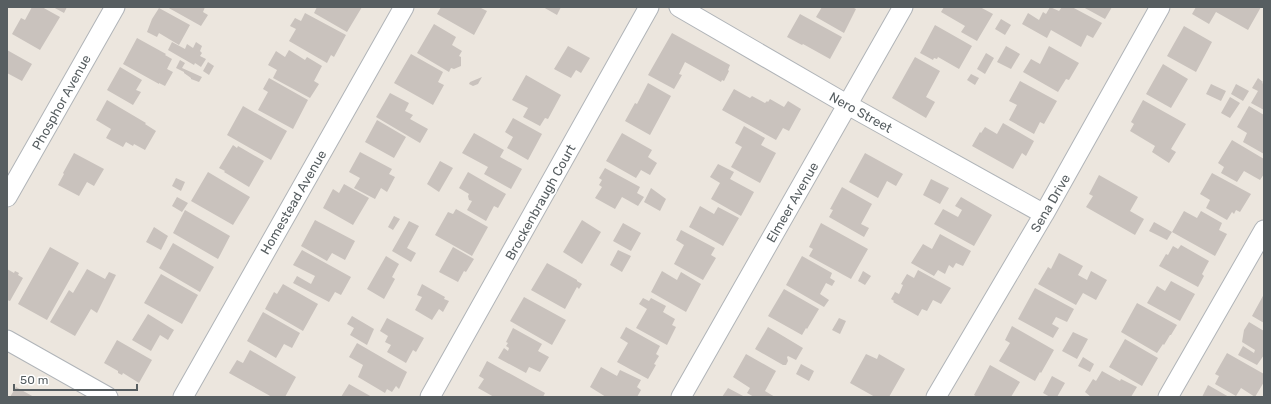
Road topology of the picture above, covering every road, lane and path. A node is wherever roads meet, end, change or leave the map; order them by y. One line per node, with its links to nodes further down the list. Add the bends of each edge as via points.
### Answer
1 (115, 7): 8 (street, Phosphor Avenue)
2 (404, 7): 13 (street, Homestead Avenue)
3 (649, 7): 14 (street, Brockenbraugh Court)
4 (679, 7): 7 (street, Nero Street)
5 (903, 7): 7 (street, Elmeer Avenue)
6 (1160, 7): 9 (street, Sena Drive)
7 (848, 105): 9 (street, Nero Street); 15 (street, Elmeer Avenue)
8 (7, 197)
9 (1044, 214): 16 (street, Sena Drive)
10 (1264, 230): 17 (street)
11 (7, 340): 12 (street)
12 (108, 397)
13 (183, 397)
14 (430, 397)
15 (681, 397)
16 (936, 397)
17 (1168, 397)

